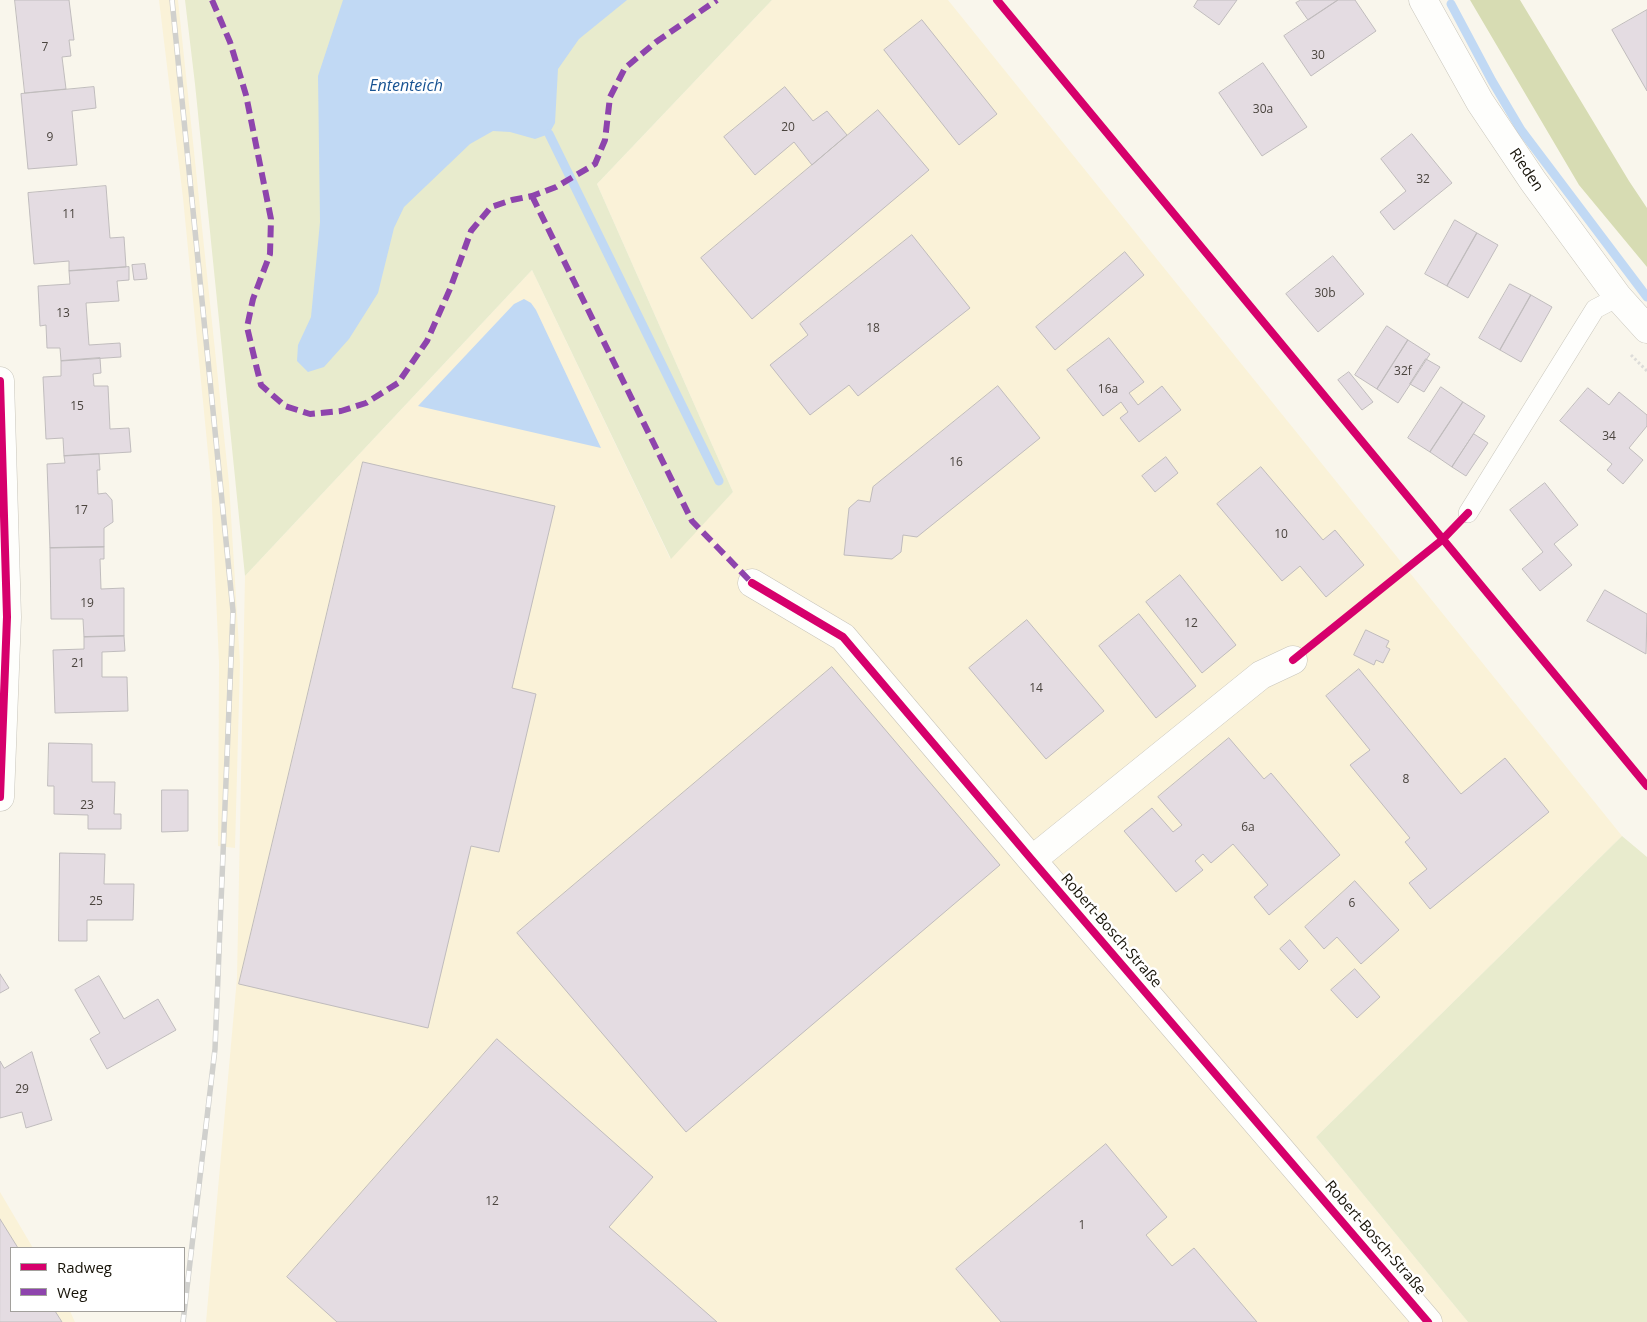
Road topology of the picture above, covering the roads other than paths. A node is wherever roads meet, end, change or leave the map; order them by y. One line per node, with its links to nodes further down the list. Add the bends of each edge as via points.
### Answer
1 (1423, 0): 2 (street, Rieden, via 1480,102)
2 (1618, 297): 3 (street, Rieden); 5 (lane, via 1595,309)
3 (1647, 329)
4 (0, 381): 8 (street, via 6,618)
5 (1468, 513)
6 (752, 583): 9 (street, Robert-Bosch-Straße, via 844,637)
7 (1293, 660): 9 (street, via 1261,675)
8 (0, 797)
9 (1032, 860): 10 (street, Robert-Bosch-Straße)
10 (1428, 1322)

